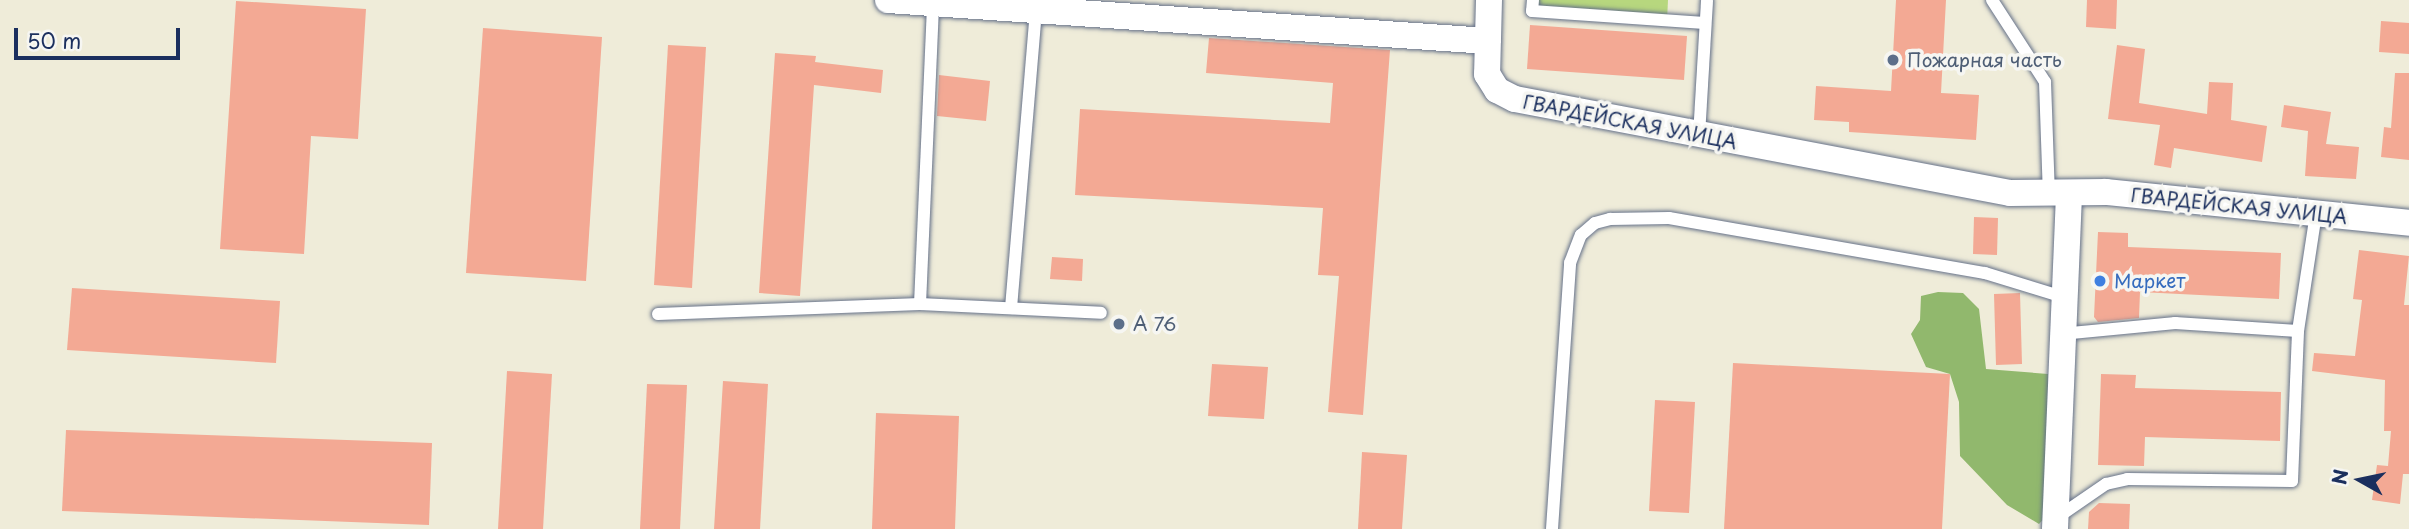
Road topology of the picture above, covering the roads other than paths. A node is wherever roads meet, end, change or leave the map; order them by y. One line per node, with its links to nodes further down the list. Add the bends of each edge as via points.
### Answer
1 (888, 0): 6 (street)
2 (1489, 0): 10 (street, ГВАРДЕЙСКАЯ УЛИЦА)
3 (1533, 0): 9 (lane, via 1532,11)
4 (1707, 0): 9 (lane)
5 (1992, 0): 12 (lane, via 2045,82)
6 (933, 3): 8 (street); 16 (lane)
7 (1098, 8): 8 (street); 10 (street)
8 (1035, 12): 17 (lane)
9 (1705, 23): 11 (lane)
10 (1488, 41): 11 (street, ГВАРДЕЙСКАЯ УЛИЦА, via 1487,74 1497,90 1515,99)
11 (1699, 136): 12 (street, ГВАРДЕЙСКАЯ УЛИЦА, via 2010,193)
12 (2059, 194): 13 (street, ГВАРДЕЙСКАЯ УЛИЦА, via 2106,192); 15 (street)
13 (2316, 214): 14 (street, ГВАРДЕЙСКАЯ УЛИЦА); 20 (lane)
14 (2409, 223)
15 (2063, 297): 21 (street); 23 (lane, via 1985,273 1669,218 1595,223 1581,234 1570,263)
16 (920, 304): 17 (lane); 19 (lane)
17 (1011, 308): 18 (lane)
18 (1101, 313)
19 (658, 314)
20 (2298, 331): 21 (lane, via 2175,323); 22 (lane, via 2292,481 2127,479 2106,484)
21 (2061, 334): 22 (street)
22 (2055, 524)
23 (1552, 529)

